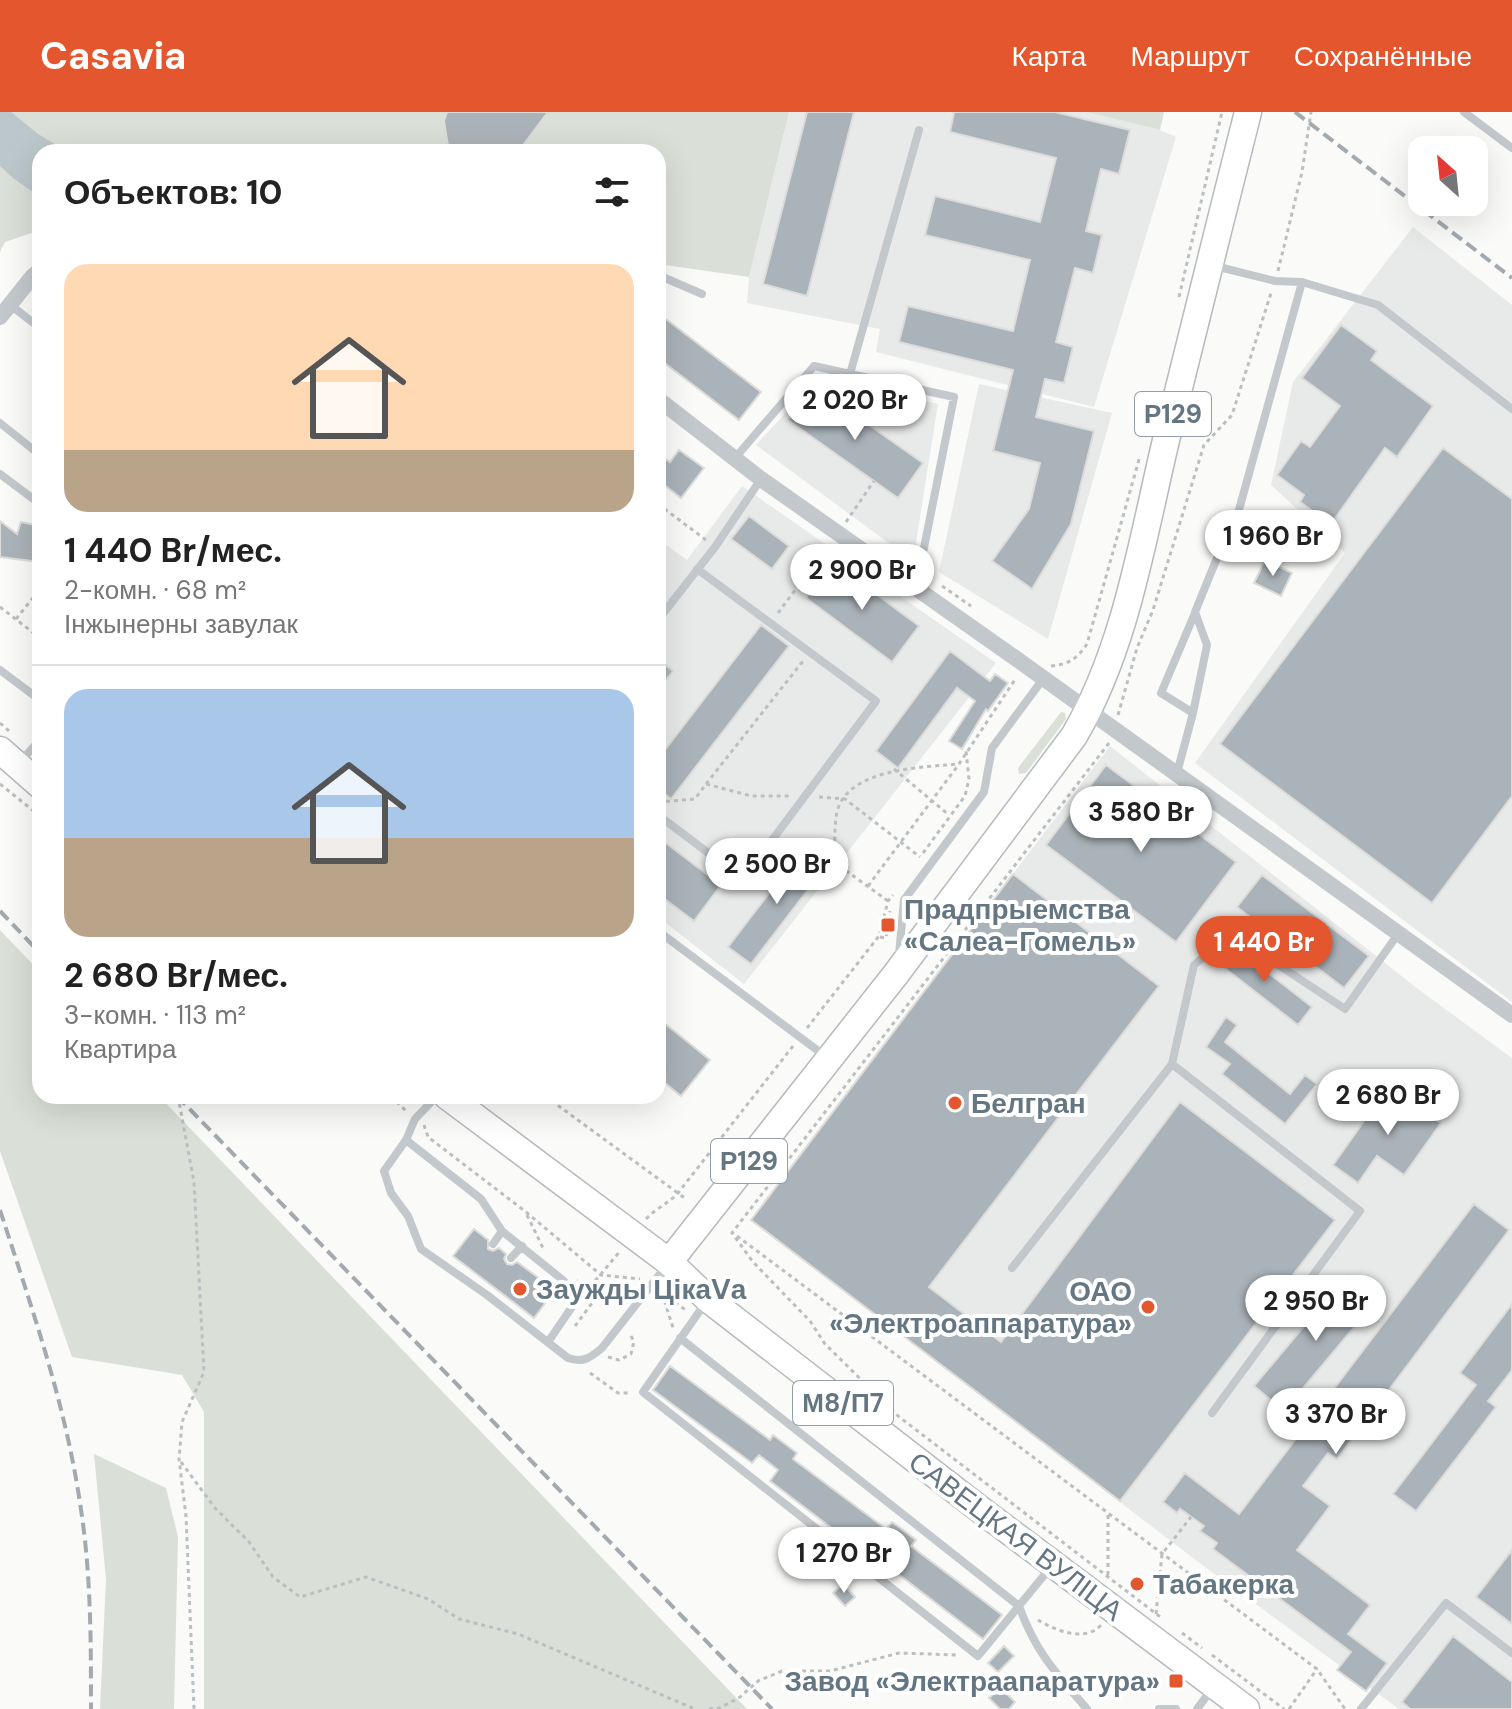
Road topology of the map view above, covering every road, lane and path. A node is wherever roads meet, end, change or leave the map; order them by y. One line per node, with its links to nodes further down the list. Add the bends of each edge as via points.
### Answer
1 (1222, 112): 13 (path)
2 (1248, 112): 7 (main road, Р129)
3 (1311, 112): 10 (path)
4 (1464, 112): 6 (lane)
5 (919, 130): 16 (lane)
6 (1512, 148)
7 (1210, 265): 10 (lane); 45 (main road, Р129, via 1138,572)
8 (666, 278): 12 (lane)
9 (32, 279): 14 (street)
10 (1275, 281): 11 (lane); 47 (path, via 1232,415 1204,445)
11 (1302, 282): 18 (lane, via 1378,305); 27 (lane)
12 (702, 294)
13 (1176, 310)
14 (5, 311): 15 (lane)
15 (32, 324)
16 (850, 374): 22 (lane, via 814,366); 32 (lane, via 954,397)
17 (666, 405): 22 (street)
18 (1512, 409)
19 (0, 423): 21 (lane)
20 (1143, 444): 41 (path, via 1087,644 1066,665 1051,666 1035,656)
21 (32, 449)
22 (735, 459): 24 (street)
23 (0, 474): 25 (lane)
24 (761, 479): 29 (lane); 32 (street)
25 (32, 498)
26 (666, 510): 29 (path)
27 (1232, 535)
28 (831, 542): 38 (path)
29 (715, 547): 31 (lane)
30 (1217, 558): 36 (lane)
31 (697, 569): 35 (lane); 38 (lane)
32 (916, 588): 41 (street)
33 (32, 599): 37 (path)
34 (0, 607): 37 (path)
35 (666, 610)
36 (1195, 612): 46 (lane, via 1207,645); 46 (lane, via 1161,693)
37 (16, 619): 39 (path)
38 (771, 622): 40 (lane)
39 (32, 632)
40 (811, 651): 56 (path); 60 (lane, via 876,701 743,879)
41 (1025, 665): 43 (street); 50 (path)
42 (0, 670): 44 (lane)
43 (1043, 679): 45 (street); 65 (lane, via 992,748 984,792 904,900)
44 (32, 694)
45 (1088, 712): 54 (street); 65 (main road, Р129)
46 (1193, 713): 54 (lane)
47 (1118, 715)
48 (1111, 740): 82 (path)
49 (32, 746): 52 (lane)
50 (966, 751): 51 (path); 59 (path, via 965,796)
51 (959, 764): 53 (path); 57 (path)
52 (6, 766): 55 (main road); 58 (path)
53 (894, 769): 57 (path); 62 (path, via 853,789 838,809 834,862)
54 (1177, 773): 63 (street)
55 (32, 781)
56 (706, 784)
57 (932, 801): 59 (path); 62 (path)
58 (32, 804)
59 (950, 815): 61 (path)
60 (666, 821)
61 (920, 857)
62 (868, 886): 67 (path, via 888,901 893,896 886,938 879,936)
63 (1399, 933): 66 (street); 69 (lane, via 1345,1009 1232,934 1194,965)
64 (666, 937): 67 (lane)
65 (896, 974): 68 (main road, Р129)
66 (1512, 1015)
67 (799, 1037): 68 (lane); 78 (path)
68 (829, 1059): 87 (main road, Р129)
69 (1172, 1064): 88 (lane); 102 (lane, via 1360,1211)
70 (179, 1104): 103 (path, via 194,1182 204,1372 182,1422)
71 (402, 1104): 75 (path)
72 (429, 1104): 77 (lane)
73 (458, 1104): 83 (main road, САВЕЦКАЯ ВУЛІЦА / М8/П7)
74 (556, 1104): 78 (path)
75 (408, 1114)
76 (424, 1125): 90 (path, via 428,1137)
77 (406, 1140): 81 (lane, via 481,1199); 91 (lane, via 384,1171 391,1193 408,1216 421,1249)
78 (678, 1193): 79 (path); 83 (path, via 656,1207)
79 (686, 1199)
80 (724, 1227): 82 (path)
81 (502, 1231): 84 (lane); 85 (lane)
82 (732, 1233): 104 (path); 108 (path, via 825,1344 898,1416)
83 (632, 1236): 87 (main road, САВЕЦКАЯ ВУЛІЦА / М8/П7); 90 (path)
84 (493, 1244)
85 (522, 1246): 86 (lane); 95 (lane, via 564,1281)
86 (511, 1258)
87 (669, 1262): 94 (main road, САВЕЦКАЯ ВУЛІЦА / М8/П7); 98 (lane, via 591,1357 568,1358)
88 (1012, 1268)
89 (472, 1271): 91 (lane)
90 (601, 1275): 92 (path); 95 (path)
91 (464, 1279): 98 (lane, via 490,1291)
92 (643, 1280)
93 (662, 1293): 97 (path)
94 (708, 1299): 97 (lane); 107 (main road, САВЕЦКАЯ ВУЛІЦА / М8/П7)
95 (576, 1301): 98 (lane)
96 (628, 1333): 99 (path, via 634,1341 631,1354 619,1360)
97 (680, 1338): 101 (lane); 109 (lane)
98 (548, 1342)
99 (608, 1357)
100 (590, 1373): 101 (path, via 618,1393)
101 (643, 1392): 117 (lane)
102 (1212, 1413)
103 (179, 1459): 120 (path); 121 (path, via 273,1577 300,1597 366,1577 428,1599 459,1619 518,1634)
104 (1108, 1515): 106 (path); 108 (path)
105 (1191, 1517): 106 (path)
106 (1162, 1554): 110 (path); 118 (path)
107 (1053, 1564): 109 (lane); 119 (main road, САВЕЦКАЯ ВУЛІЦА / М8/П7)
108 (1108, 1577): 110 (path)
109 (1019, 1606): 112 (path, via 1052,1628 1071,1633 1086,1634); 117 (lane); 123 (lane, via 1050,1668)
110 (1156, 1614): 111 (path)
111 (1166, 1622)
112 (1101, 1625)
113 (1176, 1630): 114 (path)
114 (1202, 1648)
115 (1512, 1653): 130 (lane, via 1446,1603)
116 (1212, 1655): 128 (path)
117 (978, 1656): 122 (path, via 899,1653 830,1671 782,1671 720,1708)
118 (1317, 1669): 128 (path); 129 (path)
119 (1215, 1686): 126 (lane); 127 (main road, САВЕЦКАЯ ВУЛІЦА / М8/П7)
120 (194, 1709)
121 (695, 1709)
122 (709, 1709)
123 (1087, 1709)
124 (1159, 1709): 125 (lane)
125 (1176, 1709)
126 (1197, 1709)
127 (1246, 1709)
128 (1287, 1709)
129 (1345, 1709)
130 (1361, 1709)

